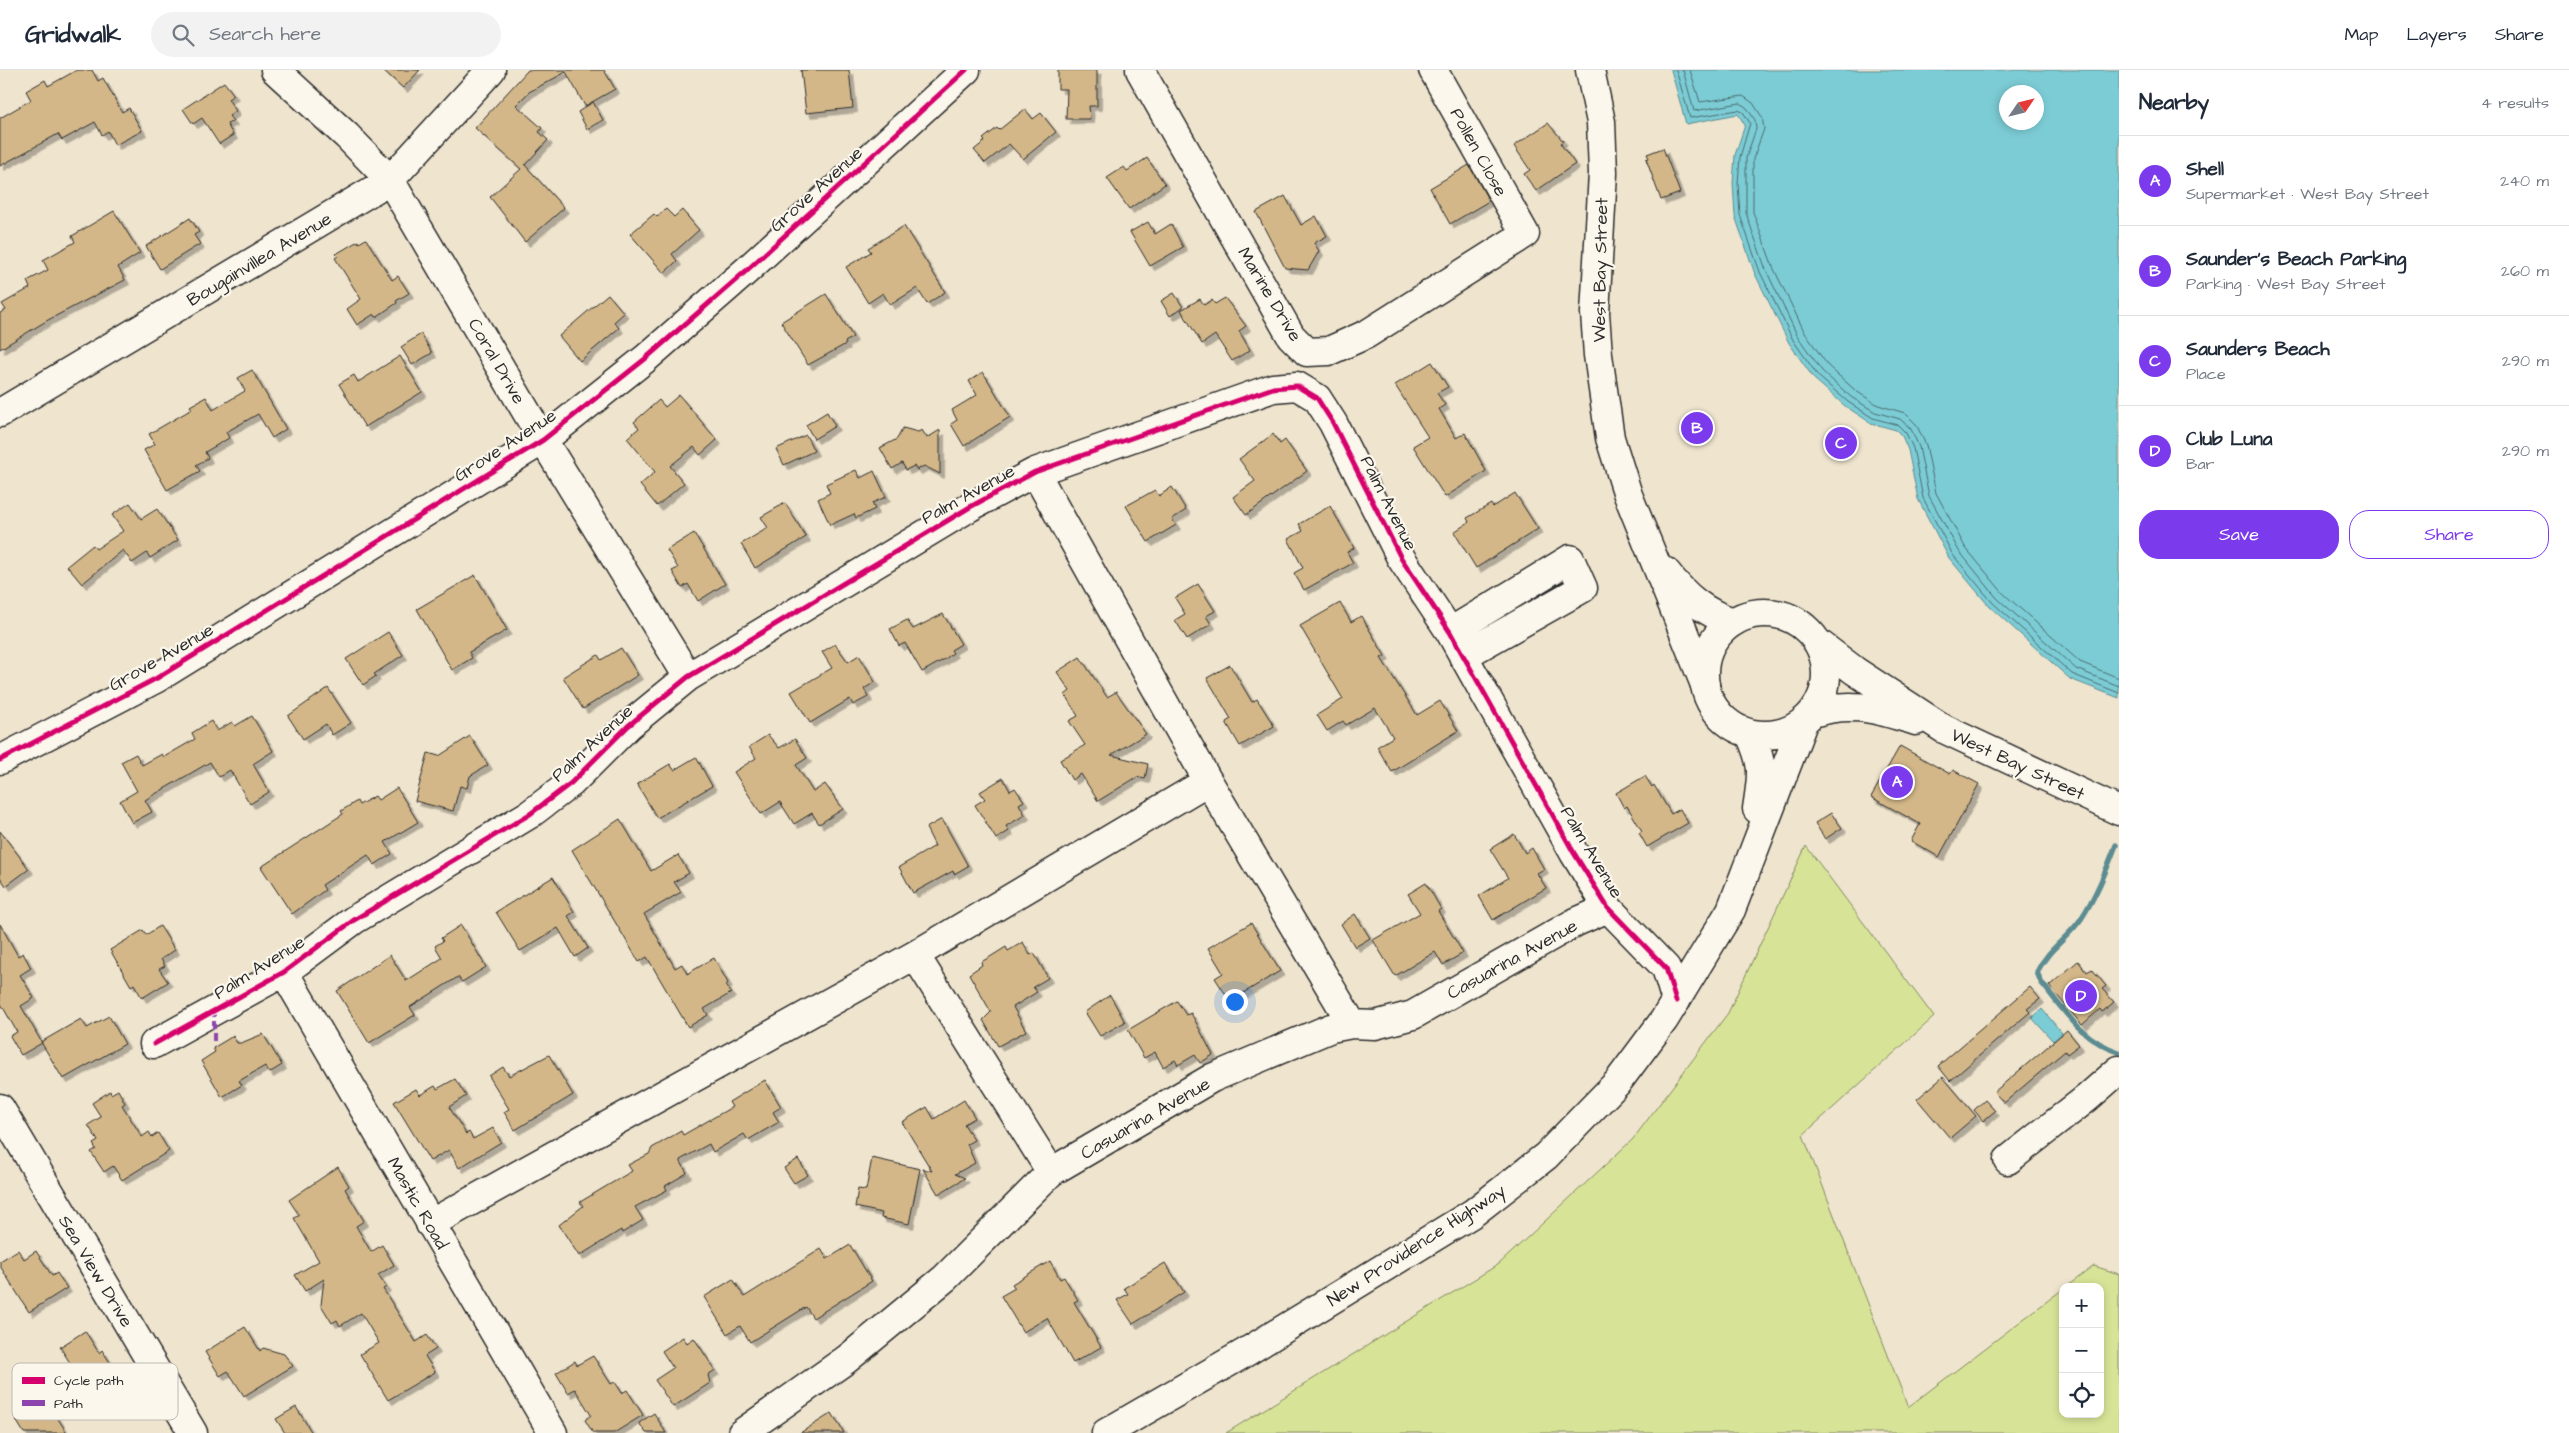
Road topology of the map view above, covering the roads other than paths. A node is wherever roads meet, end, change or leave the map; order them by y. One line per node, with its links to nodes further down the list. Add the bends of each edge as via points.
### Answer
1 (275, 70): 7 (main road, Coral Drive)
2 (491, 70): 7 (main road, Bougainvillea Avenue)
3 (966, 70): 10 (main road, Grove Avenue, via 645,359)
4 (1140, 70): 8 (main road, Marine Drive, via 1291,336 1307,352 1329,351 1367,334)
5 (1432, 70): 8 (main road, Pollen Close)
6 (1590, 70): 12 (main road, West Bay Street, via 1601,122 1603,173 1595,305 1599,364 1610,438)
7 (390, 180): 9 (main road, Bougainvillea Avenue); 10 (main road, Coral Drive)
8 (1525, 234)
9 (0, 413)
10 (543, 440): 17 (main road, Coral Drive); 22 (main road, Grove Avenue, via 157,678)
11 (1035, 472): 14 (main road, Palm Avenue, via 1273,388 1297,386 1317,398 1333,423 1401,558); 17 (main road, Palm Avenue, via 970,507); 23 (main road)
12 (1650, 553): 13 (main road, West Bay Street, via 1680,590 1700,608); 18 (main road, West Bay Street)
13 (1733, 622): 15 (main road, West Bay Street, via 1760,613 1783,616 1804,627); 18 (main road, West Bay Street, via 1721,631 1706,656)
14 (1450, 632): 16 (main road, Palm Avenue); 16 (main road, via 1570,560 1583,588)
15 (1817, 642): 19 (main road, West Bay Street, via 1824,659 1825,690); 20 (main road, West Bay Street)
16 (1463, 656): 26 (main road, Palm Avenue)
17 (688, 678): 30 (main road, Palm Avenue, via 628,726 571,783 530,814 354,920)
18 (1705, 685): 21 (main road, West Bay Street, via 1712,705 1725,721)
19 (1808, 718): 20 (main road, West Bay Street, via 1832,707 1852,705); 21 (main road, West Bay Street, via 1784,734); 25 (main road, New Providence Highway)
20 (1944, 729): 24 (main road, West Bay Street)
21 (1750, 734): 25 (main road, New Providence Highway, via 1761,758 1762,772)
22 (0, 760)
23 (1208, 782): 27 (main road); 32 (main road)
24 (2119, 811)
25 (1747, 867): 28 (main road, New Providence Highway, via 1730,910)
26 (1608, 908): 29 (main road, Palm Avenue); 32 (main road, Casuarina Avenue, via 1576,922 1413,1015 1375,1025)
27 (915, 955): 37 (main road); 38 (main road)
28 (1700, 962): 29 (main road); 31 (main road, New Providence Highway)
29 (1666, 968): 31 (main road, Palm Avenue)
30 (284, 972): 33 (main road, Palm Avenue); 38 (main road, Mastic Road)
31 (1676, 1002): 42 (main road, New Providence Highway, via 1617,1083 1546,1156 1473,1213 1243,1354)
32 (1352, 1024): 37 (main road, Casuarina Avenue, via 1314,1035 1212,1078)
33 (154, 1044)
34 (2119, 1070): 36 (main road)
35 (3, 1120): 39 (main road, Sea View Drive)
36 (2008, 1160)
37 (1051, 1172): 41 (main road, Casuarina Avenue, via 946,1278 847,1359)
38 (430, 1224): 40 (main road, Mastic Road)
39 (145, 1363)
40 (553, 1433)
41 (742, 1433)
42 (1106, 1433)

